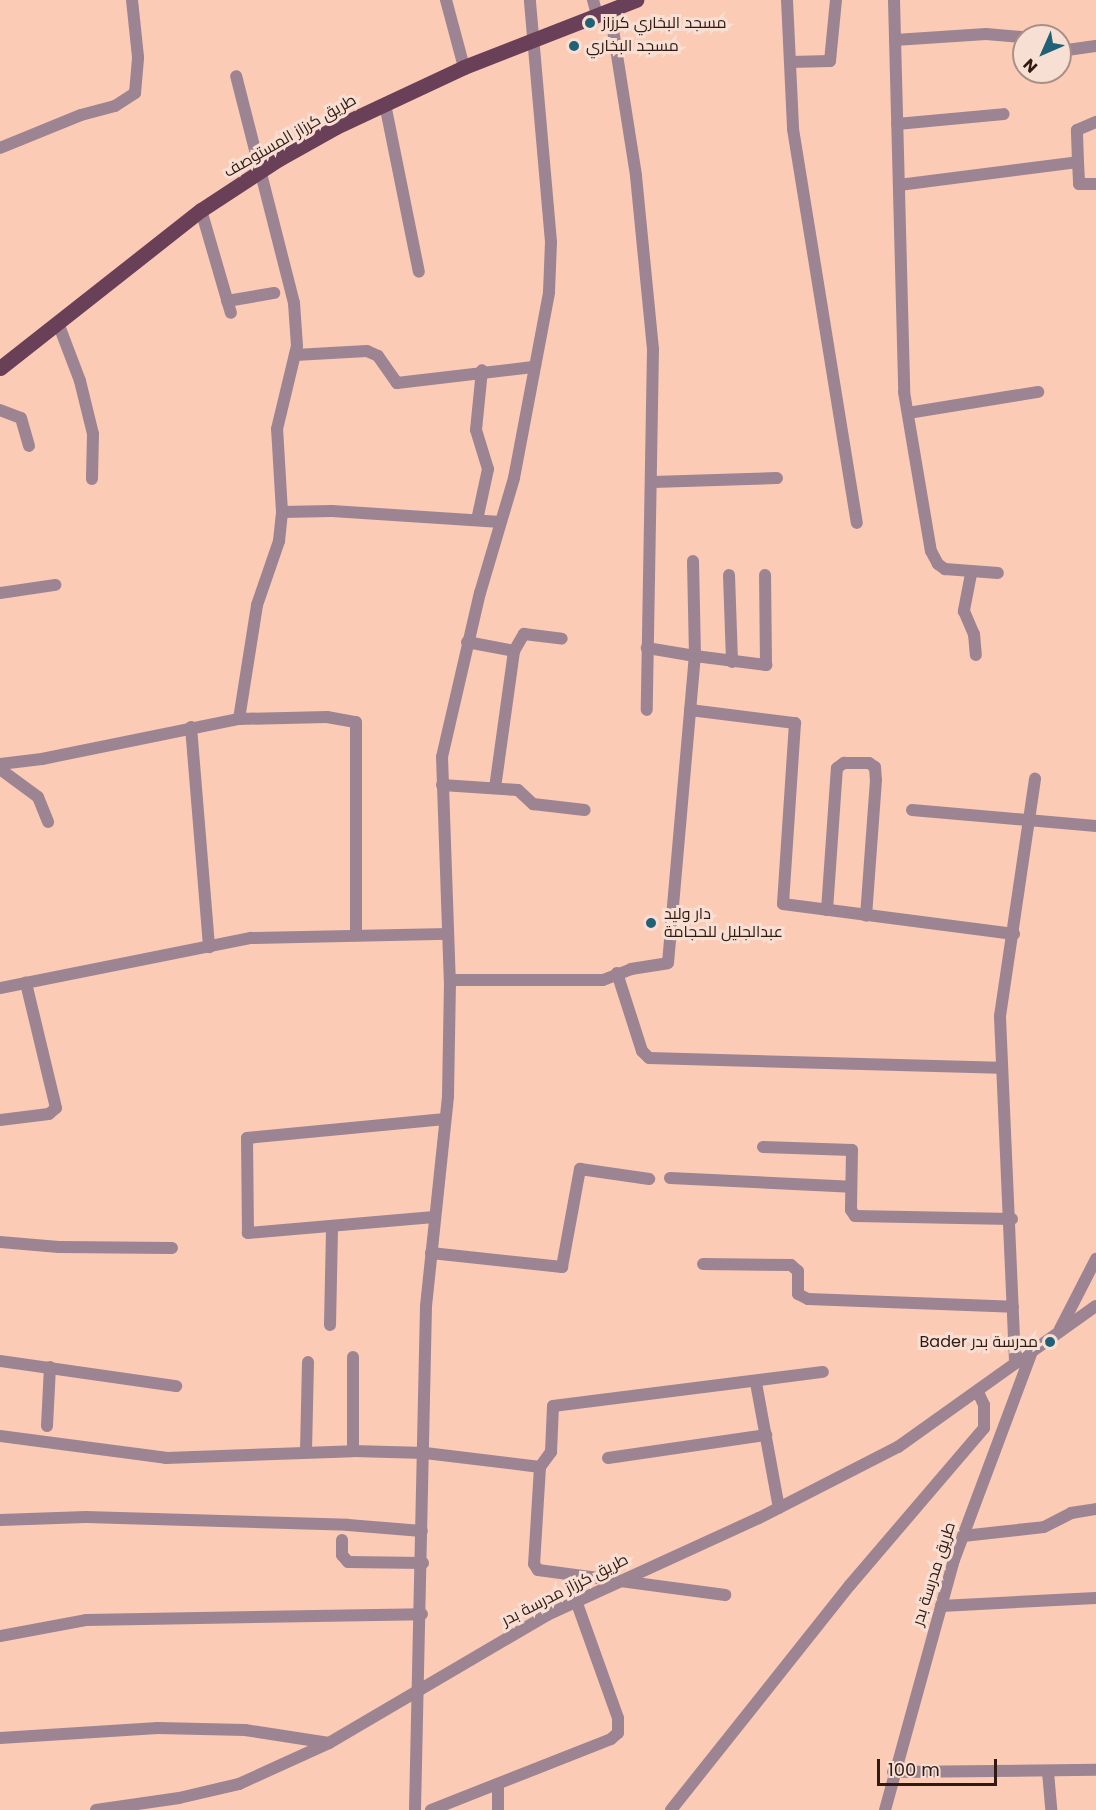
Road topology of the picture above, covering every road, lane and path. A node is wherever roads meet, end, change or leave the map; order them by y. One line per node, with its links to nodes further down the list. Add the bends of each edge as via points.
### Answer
1 (132, 0): 22 (street, via 138,57 135,93 115,106 81,115)
2 (446, 0): 16 (street)
3 (530, 0): 11 (street)
4 (593, 0): 9 (street)
5 (636, 0): 9 (main road, طريق كرزاز المستوصف)
6 (787, 0): 15 (street)
7 (836, 0): 15 (street, via 830,61)
8 (894, 0): 12 (street)
9 (603, 13): 11 (main road, طريق كرزاز المستوصف); 41 (street, via 636,176 649,302)
10 (1012, 36): 12 (street)
11 (534, 39): 16 (main road, طريق كرزاز المستوصف); 32 (street, via 551,242 549,292)
12 (895, 40): 21 (street)
13 (1096, 46): 14 (street)
14 (1072, 49)
15 (790, 62): 45 (street, via 793,129)
16 (464, 67): 18 (main road, طريق كرزاز المستوصف)
17 (236, 76): 24 (street)
18 (385, 104): 24 (main road, طريق كرزاز المستوصف); 28 (street)
19 (1004, 114): 21 (street)
20 (1096, 122): 23 (street, via 1077,130)
21 (897, 124): 25 (street)
22 (0, 148)
23 (1078, 162): 25 (street); 26 (street, via 1079,183)
24 (262, 170): 27 (main road, طريق كرزاز المستوصف); 31 (street, via 294,303)
25 (899, 184): 37 (street, via 904,392)
26 (1096, 184)
27 (201, 210): 29 (street, via 229,307); 30 (main road, طريق كرزاز المستوصف)
28 (419, 272)
29 (274, 293)
30 (58, 323): 33 (main road, طريق كرزاز المستوصف); 40 (street, via 80,381 93,434)
31 (295, 355): 34 (street, via 367,351 378,356 397,383); 42 (street, via 277,429)
32 (532, 367): 34 (street); 44 (street, via 514,478)
33 (0, 368)
34 (482, 370): 43 (street, via 476,430 488,469)
35 (1038, 392): 37 (street)
36 (0, 410): 38 (street, via 21,418)
37 (908, 413): 48 (street, via 931,551 938,564)
38 (29, 446)
39 (777, 478): 41 (street)
40 (92, 479)
41 (653, 482): 55 (street)
42 (282, 512): 43 (street); 62 (street, via 276,552 257,605)
43 (477, 520): 44 (street)
44 (501, 522): 54 (street)
45 (857, 523)
46 (693, 561): 58 (street)
47 (998, 573): 48 (street)
48 (971, 574): 57 (street, via 964,611 974,634)
49 (729, 575): 59 (street)
50 (765, 575): 59 (street, via 768,663)
51 (55, 585): 52 (street)
52 (0, 593)
53 (562, 639): 56 (street, via 524,634)
54 (467, 642): 56 (street); 66 (street, via 442,757)
55 (647, 648): 58 (street); 60 (street)
56 (514, 651): 67 (street)
57 (976, 655)
58 (695, 656): 59 (street); 61 (street)
59 (732, 662)
60 (647, 710)
61 (690, 710): 73 (street, via 795,723 782,901 786,906); 79 (street, via 671,957 661,965)
62 (239, 719): 63 (street); 77 (street, via 327,717 356,722)
63 (192, 727): 64 (street); 78 (street)
64 (0, 766): 71 (street, via 38,797)
65 (1035, 779): 70 (street)
66 (442, 785): 67 (street); 75 (street)
67 (495, 788): 68 (street, via 518,790 536,805)
68 (585, 810)
69 (912, 810): 70 (street)
70 (1030, 818): 72 (street); 76 (street)
71 (48, 822)
72 (1096, 826)
73 (827, 910): 74 (street); 74 (street, via 837,768 844,763 869,763 875,767 876,780)
74 (866, 915): 76 (street)
75 (448, 934): 77 (street); 80 (street)
76 (1014, 934): 83 (street, via 1000,1016)
77 (356, 935): 78 (street, via 283,935)
78 (209, 947): 81 (street)
79 (617, 973): 80 (street, via 603,980); 83 (street, via 642,1051 649,1059)
80 (450, 980): 84 (street)
81 (26, 983): 82 (street); 85 (street, via 56,1108 49,1114)
82 (0, 988)
83 (999, 1068): 91 (street)
84 (446, 1119): 90 (street); 92 (street, via 248,1136 248,1233)
85 (0, 1120)
86 (763, 1147): 89 (street, via 852,1150)
87 (670, 1178): 89 (street)
88 (649, 1179): 95 (street, via 580,1169 562,1267)
89 (851, 1187): 91 (street, via 850,1210 855,1216)
90 (434, 1217): 92 (street); 95 (street)
91 (1011, 1219): 99 (street)
92 (332, 1226): 100 (street)
93 (0, 1242): 94 (street)
94 (172, 1248)
95 (431, 1253): 117 (street, via 426,1306)
96 (1096, 1259): 101 (street)
97 (703, 1264): 99 (street, via 791,1265 798,1271 798,1294 808,1299)
98 (1096, 1306): 101 (street, طريق كرزاز مدرسة بدر)
99 (1013, 1307): 105 (street)
100 (330, 1325)
101 (1058, 1333): 102 (street, طريق كرزاز مدرسة بدر)
102 (1031, 1353): 105 (street, طريق كرزاز مدرسة بدر); 124 (street, طريق مدرسة بدر)
103 (353, 1357): 116 (street)
104 (0, 1360): 107 (street)
105 (1015, 1361): 111 (street, طريق كرزاز مدرسة بدر)
106 (308, 1362): 115 (street)
107 (50, 1367): 110 (street); 112 (street)
108 (823, 1372): 109 (street)
109 (756, 1383): 113 (street); 119 (street, via 553,1406 551,1452)
110 (176, 1386)
111 (978, 1392): 120 (street, طريق كرزاز مدرسة بدر, via 898,1447); 147 (street, via 984,1405 984,1428 850,1585)
112 (47, 1426)
113 (766, 1435): 118 (street); 120 (street)
114 (0, 1436): 115 (street, via 166,1458)
115 (306, 1451): 116 (street)
116 (353, 1451): 117 (street)
117 (425, 1453): 119 (street); 123 (street)
118 (608, 1458)
119 (540, 1467): 127 (street, via 534,1564 538,1570)
120 (779, 1508): 127 (street, طريق كرزاز مدرسة بدر)
121 (1096, 1509): 124 (street, via 1071,1513 1044,1527)
122 (0, 1520): 123 (street, via 86,1517)
123 (422, 1531): 126 (street)
124 (963, 1536): 131 (street, طريق مدرسة بدر)
125 (342, 1540): 126 (street, via 342,1555 348,1562)
126 (423, 1563): 132 (street)
127 (621, 1580): 128 (street); 130 (street, طريق كرزاز مدرسة بدر)
128 (725, 1595)
129 (1096, 1598): 131 (street)
130 (576, 1600): 134 (street, طريق كرزاز مدرسة بدر); 140 (street, via 618,1718 618,1733)
131 (941, 1606): 138 (street, طريق مدرسة بدر)
132 (422, 1614): 133 (street, via 86,1620); 134 (street)
133 (0, 1635)
134 (418, 1688): 136 (street, طريق كرزاز مدرسة بدر); 144 (street)
135 (0, 1738): 136 (street, via 170,1729 245,1730)
136 (328, 1743): 141 (street, طريق كرزاز مدرسة بدر, via 239,1784)
137 (1096, 1770): 139 (street)
138 (893, 1772): 139 (street); 148 (street, طريق مدرسة بدر)
139 (1048, 1772): 149 (street)
140 (498, 1784): 145 (street); 146 (street)
141 (180, 1804): 142 (street, طريق كرزاز مدرسة بدر)
142 (119, 1808): 143 (street, طريق كرزاز مدرسة بدر)
143 (96, 1810)
144 (415, 1810)
145 (431, 1810)
146 (498, 1810)
147 (671, 1810)
148 (885, 1810)
149 (1051, 1810)

